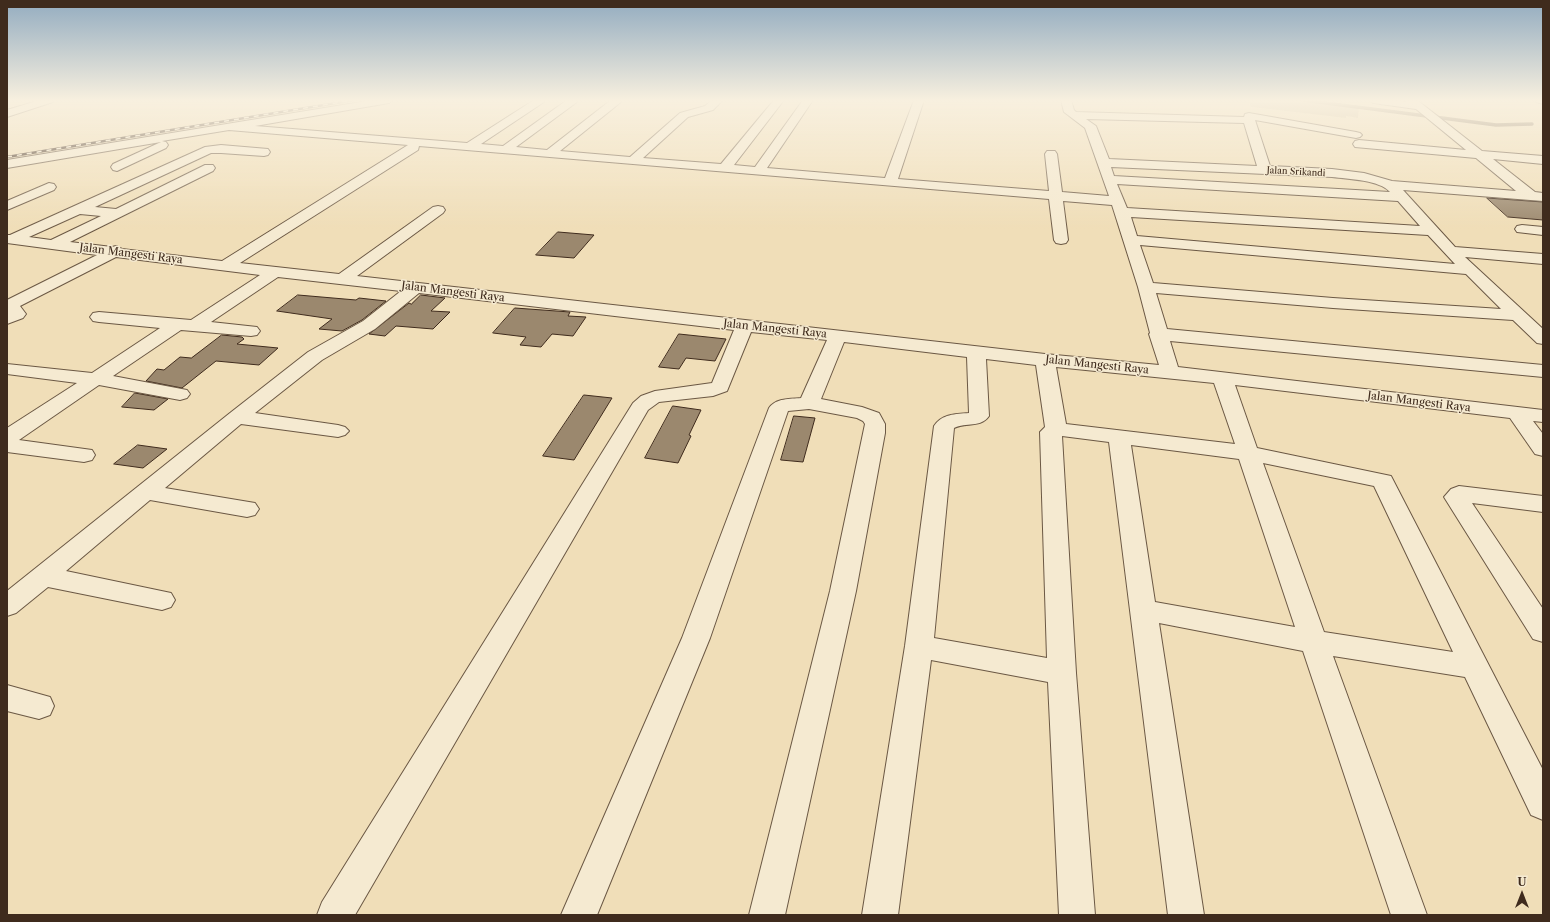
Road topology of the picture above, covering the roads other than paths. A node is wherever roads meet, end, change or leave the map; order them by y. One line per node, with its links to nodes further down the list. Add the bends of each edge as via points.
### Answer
1 (130, 143): 26 (street)
2 (167, 143): 31 (street, via 121,169)
3 (422, 143): 17 (street)
4 (475, 143): 17 (street)
5 (514, 143): 18 (street)
6 (562, 143): 20 (street)
7 (652, 143): 23 (street)
8 (745, 143): 28 (street)
9 (779, 143): 30 (street)
10 (904, 143): 34 (street)
11 (1096, 143): 25 (street)
12 (1256, 143): 29 (street)
13 (1360, 143): 32 (street)
14 (1409, 143): 22 (street)
15 (1465, 143): 22 (street)
16 (414, 147): 57 (street)
17 (469, 147): 18 (street)
18 (505, 150): 23 (street)
19 (264, 152): 31 (street, via 212,149)
20 (551, 152)
21 (1052, 154): 37 (street)
22 (1479, 155): 24 (street); 39 (street)
23 (632, 160): 28 (street)
24 (1543, 160)
25 (1104, 163): 29 (street, Jalan Srikandi); 33 (street)
26 (7, 164)
27 (209, 168): 46 (street)
28 (726, 168): 30 (street)
29 (1265, 170): 32 (street, Jalan Srikandi)
30 (760, 171): 34 (street)
31 (145, 178): 43 (street)
32 (1376, 179): 35 (street, Jalan Srikandi)
33 (1109, 180): 38 (street); 42 (street)
34 (890, 182): 37 (street)
35 (1391, 185): 38 (street); 39 (street)
36 (49, 187): 40 (street)
37 (1056, 196): 42 (street); 51 (street)
38 (1402, 197): 48 (street)
39 (1535, 197): 45 (street)
40 (7, 206)
41 (1496, 206): 45 (street)
42 (1119, 207): 48 (street); 52 (street)
43 (80, 209): 46 (street); 50 (street)
44 (438, 210): 60 (street)
45 (1543, 210)
46 (118, 213): 53 (street)
47 (1522, 229): 49 (street)
48 (1431, 230): 55 (street)
49 (1543, 231)
50 (10, 239): 53 (street, Jalan Mangesti Raya)
51 (1061, 240)
52 (1131, 240): 58 (street); 62 (street)
53 (54, 244): 54 (street, Jalan Mangesti Raya)
54 (116, 251): 57 (street, Jalan Mangesti Raya); 65 (street, via 8,306 7,309 14,310 17,314)
55 (1450, 251): 56 (street); 58 (street)
56 (1541, 260)
57 (225, 266): 59 (street, Jalan Mangesti Raya)
58 (1470, 270): 64 (street)
59 (275, 272): 60 (street, Jalan Mangesti Raya); 66 (street)
60 (343, 279): 61 (street, Jalan Mangesti Raya)
61 (415, 288): 67 (street, Jalan Mangesti Raya); 83 (street, via 370,325 315,356)
62 (1146, 288): 64 (street); 69 (street)
63 (99, 316): 66 (street)
64 (1519, 316): 71 (street)
65 (7, 319)
66 (186, 325): 68 (street); 77 (street)
67 (744, 326): 70 (street, Jalan Mangesti Raya); 107 (street, via 720,387 655,397 640,407)
68 (251, 331)
69 (1158, 334): 75 (street); 76 (street)
70 (838, 336): 72 (street, Jalan Mangesti Raya); 80 (street)
71 (1543, 339)
72 (976, 352): 73 (street, Jalan Mangesti Raya); 101 (street, via 978,416 949,421 944,426)
73 (1045, 360): 76 (street, Jalan Mangesti Raya); 84 (street)
74 (9, 369): 77 (street)
75 (1543, 371)
76 (1170, 372): 78 (street, Jalan Mangesti Raya)
77 (96, 379): 79 (street); 86 (street)
78 (1223, 380): 81 (street, Jalan Mangesti Raya); 90 (street)
79 (180, 394)
80 (809, 403): 108 (street, via 779,408 696,638); 109 (street, via 862,413 872,417 875,424 843,591)
81 (1516, 413): 82 (street, Jalan Mangesti Raya); 89 (street)
82 (1543, 416)
83 (237, 418): 85 (street); 92 (street)
84 (1056, 429): 87 (street); 103 (street, via 1051,432)
85 (338, 431)
86 (7, 438)
87 (1119, 438): 90 (street); 98 (street)
88 (7, 445): 91 (street)
89 (1543, 449)
90 (1249, 454): 100 (street); 102 (street, via 1383,482)
91 (84, 455)
92 (145, 492): 94 (street); 95 (street)
93 (1543, 504): 99 (street, via 1459,494 1456,497)
94 (248, 509)
95 (43, 576): 96 (street); 97 (street)
96 (162, 600)
97 (7, 606)
98 (1144, 610): 100 (street); 112 (street)
99 (1543, 631)
100 (1315, 642): 102 (street); 113 (street)
101 (920, 646): 103 (street); 110 (street)
102 (1475, 667): 106 (street)
103 (1062, 673): 111 (street)
104 (7, 698): 105 (street)
105 (39, 706)
106 (1543, 804)
107 (335, 915)
108 (578, 915)
109 (767, 915)
110 (880, 915)
111 (1077, 915)
112 (1186, 915)
113 (1409, 915)

